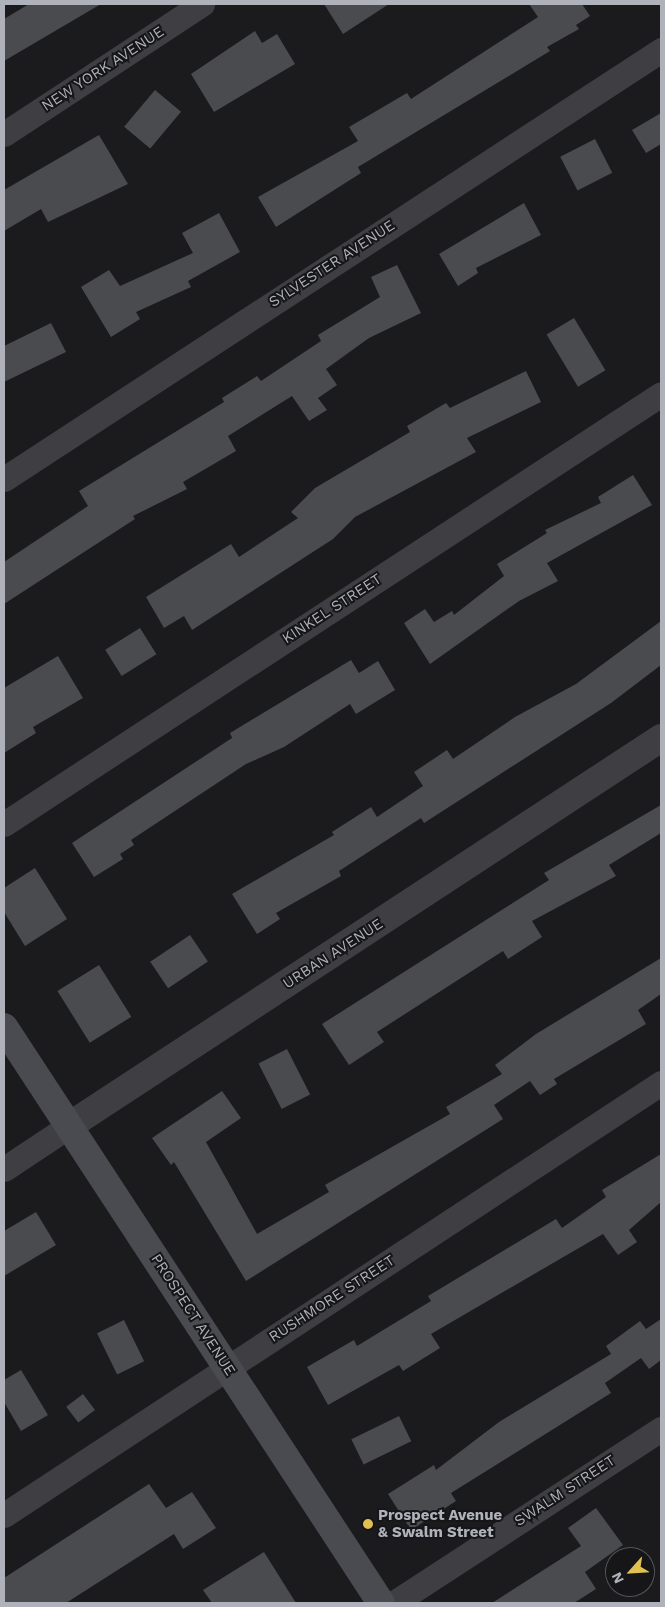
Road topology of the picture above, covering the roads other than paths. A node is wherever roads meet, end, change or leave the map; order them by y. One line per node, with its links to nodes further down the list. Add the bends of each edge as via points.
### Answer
1 (202, 4): 3 (street, NEW YORK AVENUE)
2 (661, 50): 5 (street, SYLVESTER AVENUE)
3 (4, 134)
4 (661, 394): 7 (street, KINKEL STREET)
5 (4, 479)
6 (661, 738): 10 (street, URBAN AVENUE)
7 (4, 824)
8 (4, 1026): 10 (main road, PROSPECT AVENUE)
9 (661, 1083): 12 (street, RUSHMORE STREET)
10 (69, 1126): 11 (street, URBAN AVENUE); 12 (main road, PROSPECT AVENUE)
11 (4, 1169)
12 (227, 1368): 14 (street, RUSHMORE STREET); 15 (main road, PROSPECT AVENUE)
13 (661, 1429): 16 (street, SWALM STREET)
14 (4, 1515)
15 (381, 1603)
16 (394, 1603)

